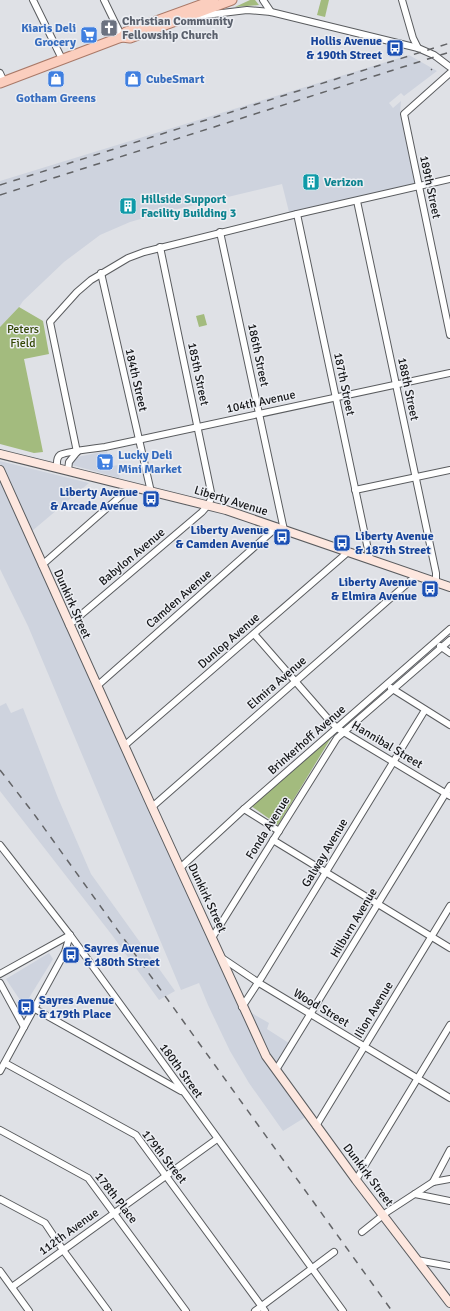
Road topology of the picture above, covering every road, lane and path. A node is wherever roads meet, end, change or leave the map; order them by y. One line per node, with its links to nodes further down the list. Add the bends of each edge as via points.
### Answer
1 (33, 0): 10 (street)
2 (104, 0): 8 (street)
3 (232, 0): 6 (main road)
4 (263, 0): 7 (street)
5 (402, 0): 9 (street)
6 (219, 4): 7 (street); 8 (main road, via 126,32); 8 (main road, via 130,38)
7 (271, 12): 9 (street)
8 (122, 36): 10 (main road)
9 (418, 48): 11 (street, via 434,55)
10 (62, 59): 13 (main road)
11 (450, 67)
12 (450, 73): 15 (street, 189th Street, via 404,114)
13 (1, 79)
14 (450, 179): 15 (street)
15 (418, 187): 16 (street); 21 (street, 189th Street)
16 (357, 201): 17 (street); 23 (street, 188th Street)
17 (298, 214): 18 (street); 24 (street, 187th Street)
18 (220, 232): 19 (street); 25 (street, 186th Street)
19 (160, 247): 20 (street, via 128,258); 26 (street, 185th Street)
20 (101, 273): 27 (street, 184th Street); 28 (street, via 77,292 50,322)
21 (450, 335)
22 (450, 373): 23 (street, 104th Avenue)
23 (396, 385): 24 (street, 104th Avenue); 34 (street, 188th Street)
24 (336, 398): 25 (street, 104th Avenue); 36 (street, 187th Street)
25 (259, 414): 26 (street, 104th Avenue); 39 (street, 186th Street)
26 (198, 427): 27 (street, 104th Avenue); 38 (street, 185th Street, via 212,497)
27 (138, 440): 28 (street, 104th Avenue); 37 (street, 184th Street)
28 (77, 452): 30 (street, 104th Avenue, via 60,455); 32 (street, via 69,462)
29 (0, 454): 30 (main road, Liberty Avenue)
30 (57, 467): 32 (main road, Liberty Avenue)
31 (0, 470): 42 (main road, Dunkirk Street)
32 (68, 470): 35 (main road, Liberty Avenue)
33 (450, 470): 34 (street)
34 (415, 477): 36 (street); 44 (street, 188th Street)
35 (131, 487): 37 (main road, Liberty Avenue); 42 (street)
36 (355, 490): 41 (street, 187th Street)
37 (151, 492): 38 (main road, Liberty Avenue)
38 (208, 505): 39 (main road, Liberty Avenue); 46 (street, Babylon Avenue)
39 (280, 529): 40 (main road, Liberty Avenue); 55 (street, Camden Avenue)
40 (348, 552): 41 (main road, Liberty Avenue); 48 (street, Dunlop Avenue)
41 (370, 559): 43 (main road, Liberty Avenue)
42 (42, 565): 46 (main road, Dunkirk Street)
43 (417, 575): 44 (main road, Liberty Avenue); 53 (street, Elmira Avenue)
44 (436, 582): 45 (main road, Liberty Avenue)
45 (450, 587)
46 (69, 625): 55 (main road, Dunkirk Street)
47 (450, 629): 50 (street, Brinkerhoff Avenue)
48 (254, 634): 53 (street, Hannibal Street); 61 (street, Dunlop Avenue)
49 (450, 640): 51 (street, Brinkerhoff Avenue)
50 (435, 642): 51 (street); 54 (street, Brinkerhoff Avenue)
51 (441, 647): 52 (street); 56 (street, Brinkerhoff Avenue)
52 (450, 653)
53 (296, 682): 59 (street, Hannibal Street); 65 (street, Elmira Avenue)
54 (386, 685): 56 (street); 59 (street, Brinkerhoff Avenue)
55 (97, 686): 61 (main road, Dunkirk Street)
56 (393, 690): 57 (street); 60 (street, Brinkerhoff Avenue)
57 (425, 710): 58 (street); 62 (street, Galway Avenue)
58 (450, 725)
59 (337, 728): 60 (street, Hannibal Street); 66 (street, Brinkerhoff Avenue)
60 (344, 732): 62 (street, Hannibal Street); 67 (street, Fonda Avenue, via 337,738)
61 (124, 746): 65 (main road, Dunkirk Street)
62 (394, 762): 64 (street, Hannibal Street); 71 (street, Galway Avenue)
63 (450, 786): 64 (street, Hilburn Avenue)
64 (448, 795): 72 (street, Hilburn Avenue)
65 (152, 807): 70 (main road, Dunkirk Street)
66 (244, 809): 67 (street); 70 (street, Brinkerhoff Avenue)
67 (279, 831): 68 (street, Fonda Avenue)
68 (273, 840): 71 (street); 76 (street, Fonda Avenue)
69 (0, 845): 74 (street, 180th Street)
70 (180, 868): 76 (main road, Dunkirk Street)
71 (326, 872): 72 (street); 83 (street, Galway Avenue)
72 (378, 904): 75 (street); 86 (street, Hilburn Avenue)
73 (450, 906): 75 (street, Ilion Avenue)
74 (70, 935): 80 (street); 85 (street, via 65,952); 94 (street, 180th Street)
75 (432, 936): 77 (street); 89 (street, Ilion Avenue)
76 (212, 938): 78 (main road, Dunkirk Street)
77 (450, 948)
78 (222, 958): 79 (street, Wood Street); 81 (main road, Dunkirk Street)
79 (243, 973): 81 (street); 83 (street, Wood Street)
80 (0, 974)
81 (228, 974): 84 (main road, Dunkirk Street)
82 (0, 983): 88 (street)
83 (259, 983): 84 (street, Galway Avenue); 86 (street, Wood Street)
84 (242, 1007): 91 (main road, Dunkirk Street, via 266,1056)
85 (35, 1009): 88 (street); 94 (street)
86 (311, 1014): 89 (street, Wood Street); 91 (street, Hilburn Avenue)
87 (450, 1025): 93 (street)
88 (24, 1027): 90 (street)
89 (365, 1046): 93 (street, Wood Street); 96 (street, Ilion Avenue)
90 (5, 1063): 92 (street); 100 (street, 179th Street, via 136,1135)
91 (276, 1070): 96 (main road, Dunkirk Street)
92 (0, 1071)
93 (417, 1078): 95 (street, Wood Street); 102 (street)
94 (184, 1093): 98 (street, 180th Street)
95 (450, 1098)
96 (316, 1126): 102 (main road, Dunkirk Street)
97 (0, 1130): 107 (street, 178th Place, via 88,1178)
98 (217, 1139): 100 (street, 112th Avenue); 114 (street, 180th Street)
99 (450, 1150): 103 (street)
100 (166, 1176): 107 (street, 112th Avenue); 118 (street, 179th Street)
101 (450, 1178): 103 (street)
102 (356, 1180): 108 (main road, Dunkirk Street)
103 (433, 1182): 104 (street)
104 (415, 1194): 106 (street); 108 (street)
105 (0, 1199): 110 (street, via 46,1223)
106 (450, 1201)
107 (115, 1212): 110 (street, 112th Avenue); 121 (street, 178th Place)
108 (383, 1216): 109 (street); 112 (main road, Dunkirk Street)
109 (362, 1232)
110 (63, 1250): 116 (street, 112th Avenue); 120 (street)
111 (334, 1252): 114 (street)
112 (417, 1260): 113 (street); 117 (main road, Dunkirk Street)
113 (450, 1266)
114 (312, 1269): 118 (street); 123 (street, 180th Street)
115 (0, 1271): 116 (street)
116 (12, 1287): 119 (street)
117 (450, 1302)
118 (263, 1309): 122 (street)
119 (29, 1311)
120 (108, 1311)
121 (186, 1311)
122 (255, 1311)
123 (343, 1311)

